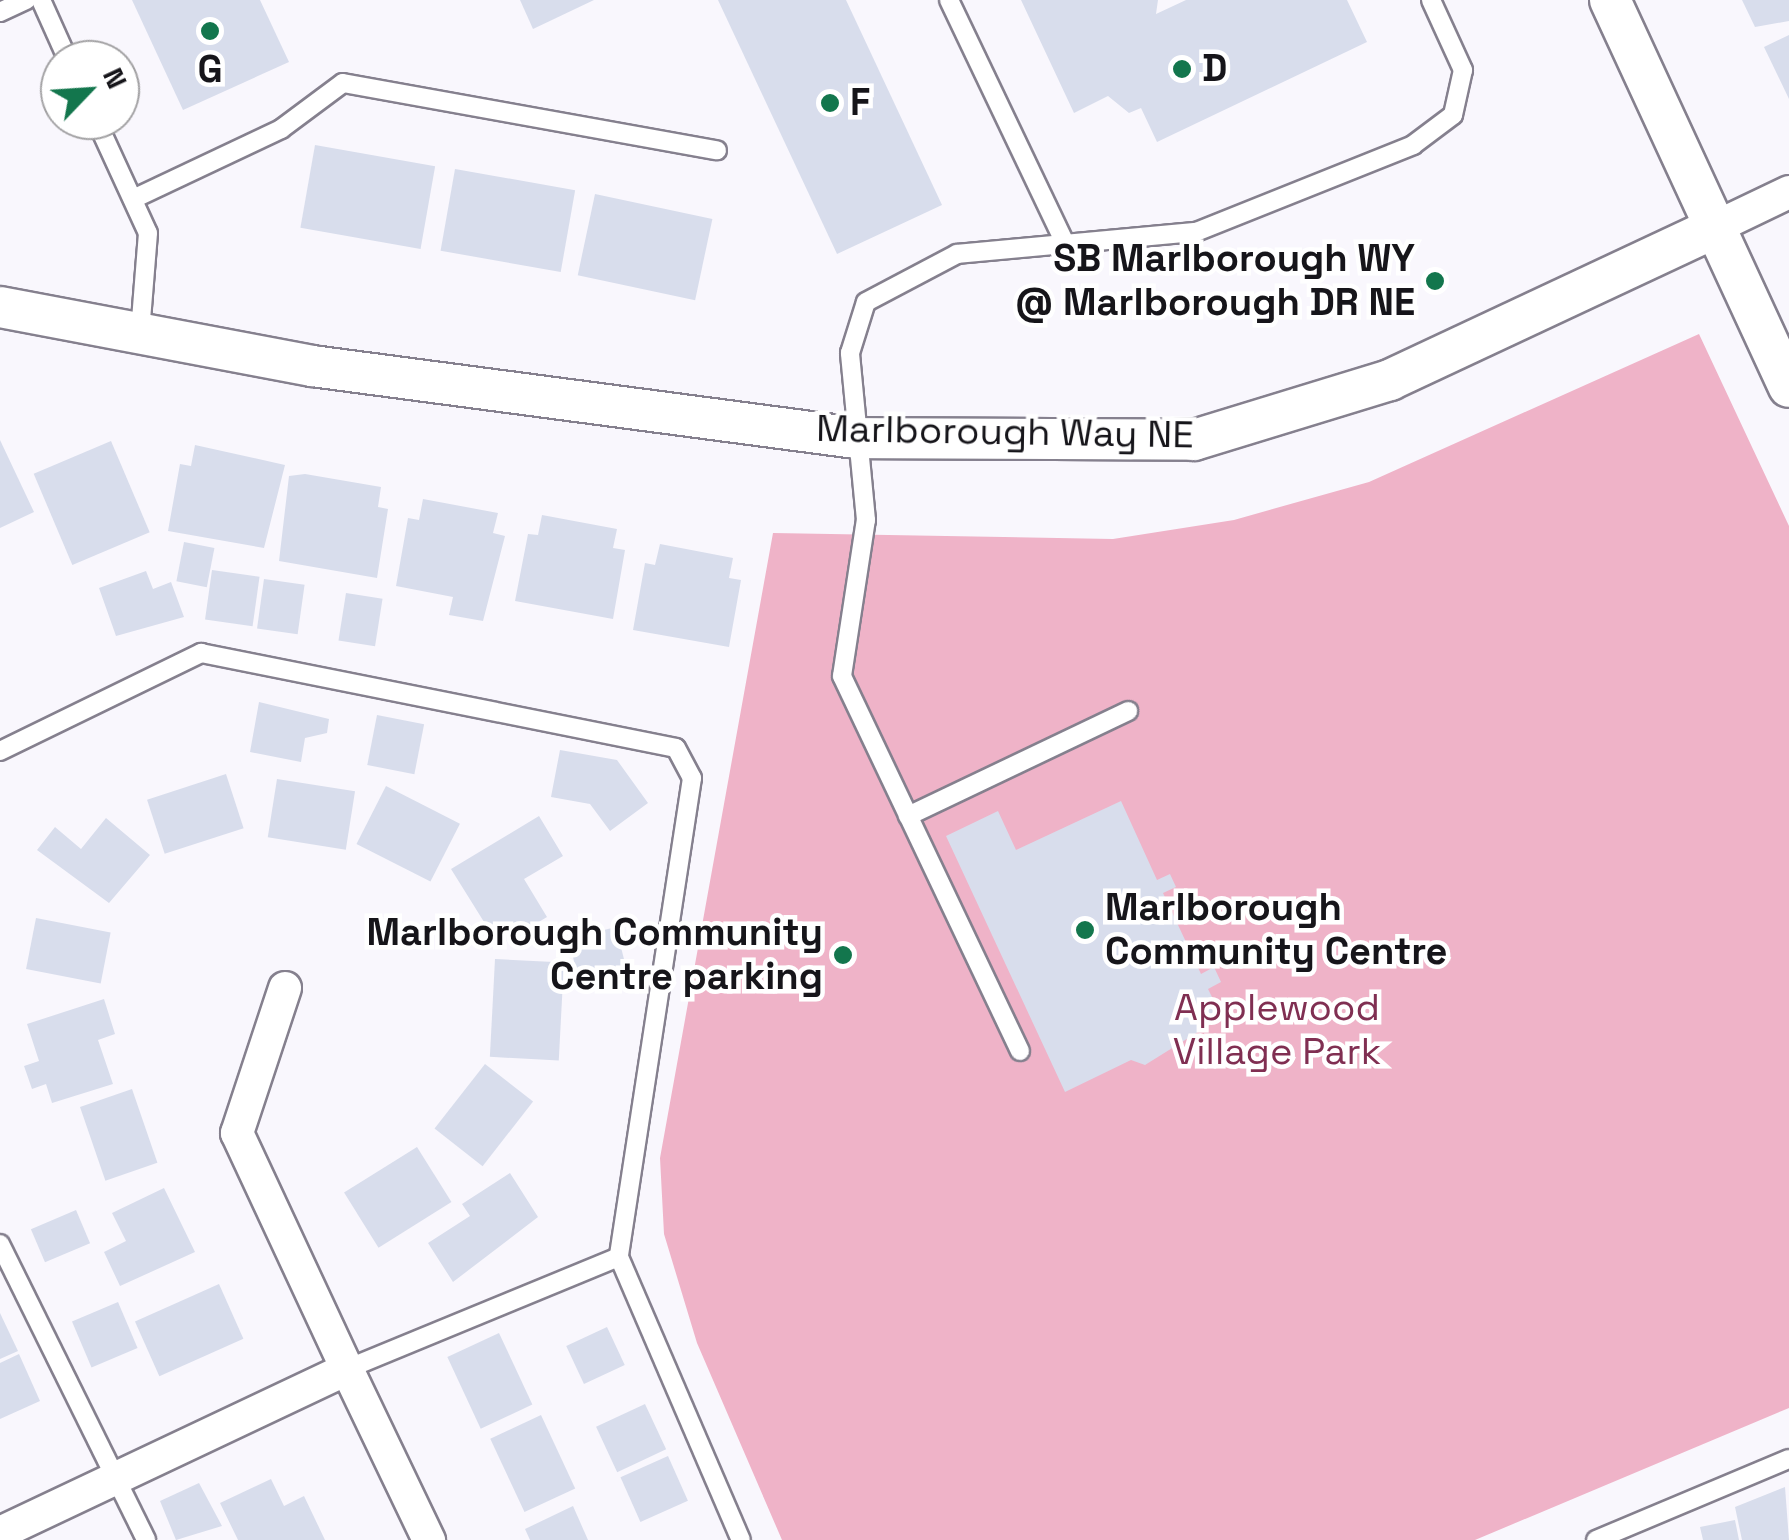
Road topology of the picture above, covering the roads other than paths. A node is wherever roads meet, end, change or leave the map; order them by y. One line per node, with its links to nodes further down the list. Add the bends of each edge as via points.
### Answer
1 (26, 0): 6 (lane)
2 (40, 0): 7 (lane)
3 (950, 0): 13 (lane)
4 (1431, 0): 13 (lane, via 1463,70 1452,115 1414,145 1196,232)
5 (1610, 0): 12 (street)
6 (0, 12)
7 (59, 40)
8 (105, 140): 11 (lane)
9 (717, 150): 11 (lane, via 343,84 282,129)
10 (1789, 192): 12 (street, Marlborough Way NE)
11 (132, 199): 15 (lane, via 148,232)
12 (1714, 228): 16 (street); 17 (street, Marlborough Way NE, via 1390,380 1194,440)
13 (1064, 241): 17 (lane, via 958,254 866,302 850,354)
14 (0, 308): 15 (street, Marlborough Way NE)
15 (140, 334): 17 (street, Marlborough Way NE, via 312,366)
16 (1785, 367)
17 (856, 438): 20 (lane, via 866,520 842,676)
18 (1128, 711): 20 (lane)
19 (0, 752): 24 (lane, via 201,652 676,748 692,778)
20 (908, 816): 22 (lane)
21 (285, 988): 25 (street, via 237,1133)
22 (1020, 1051)
23 (0, 1244): 27 (lane)
24 (619, 1257): 25 (lane); 31 (lane)
25 (347, 1369): 27 (street); 30 (street)
26 (1789, 1459): 32 (lane)
27 (117, 1478): 28 (street); 29 (lane)
28 (0, 1533)
29 (146, 1540)
30 (429, 1540)
31 (740, 1540)
32 (1596, 1540)

